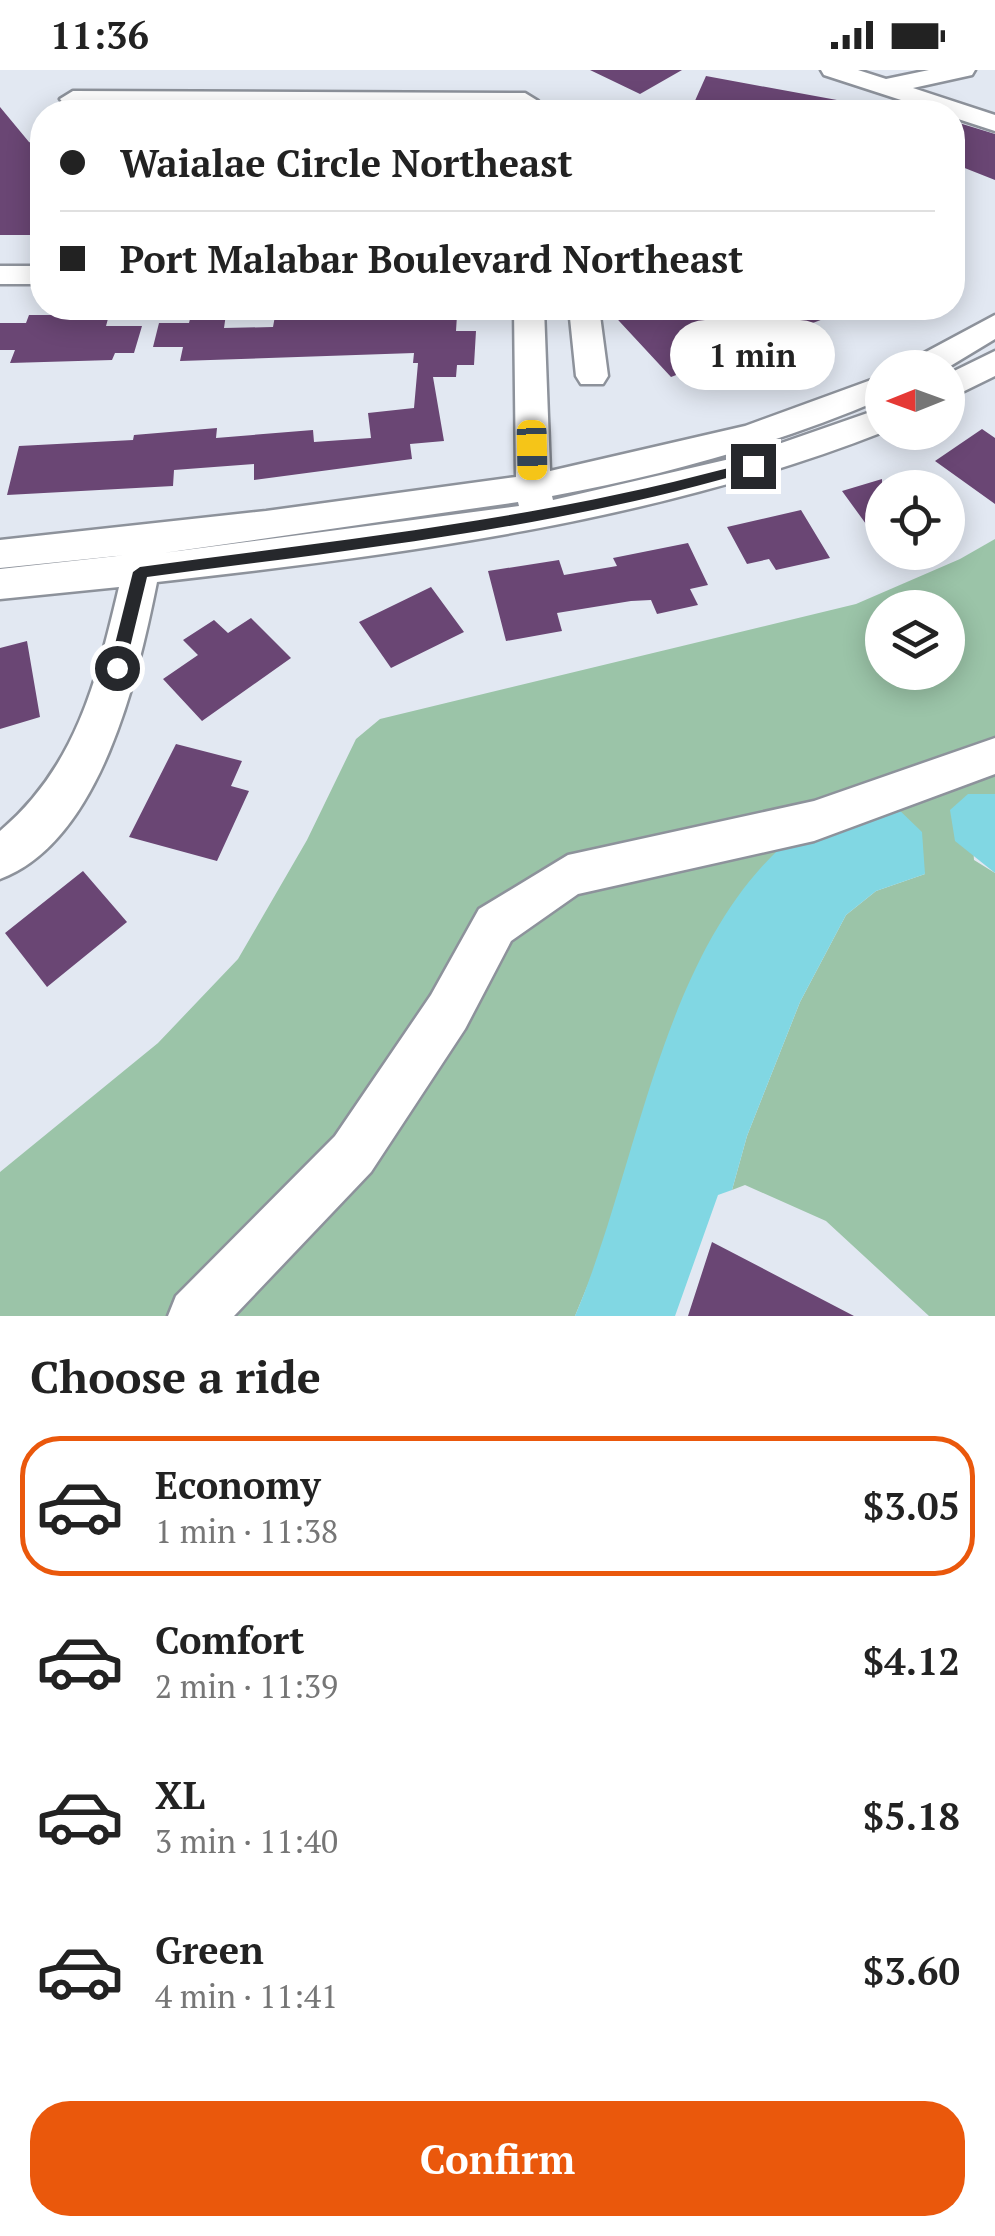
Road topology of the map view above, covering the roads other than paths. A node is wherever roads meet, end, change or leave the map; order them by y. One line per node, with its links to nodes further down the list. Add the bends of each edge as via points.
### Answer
1 (524, 70): 7 (street)
2 (833, 70): 4 (street)
3 (963, 70): 4 (street)
4 (889, 86): 8 (street)
5 (73, 98): 6 (street)
6 (173, 100)
7 (525, 100)
8 (929, 100)
9 (965, 113): 10 (street)
10 (995, 123)
11 (0, 275): 12 (street)
12 (30, 275)
13 (529, 320): 22 (street)
14 (585, 320): 18 (street)
15 (995, 325): 16 (street)
16 (953, 350)
17 (995, 362): 19 (street)
18 (592, 376)
19 (965, 379)
20 (865, 394): 22 (street, via 772,431)
21 (865, 426): 22 (street, via 692,484)
22 (535, 500): 24 (street)
23 (0, 554): 24 (street)
24 (144, 556): 25 (street); 27 (street, via 102,731 72,789)
25 (0, 584)
26 (995, 756): 28 (street, via 814,821 568,876 495,925 448,1012 353,1154)
27 (0, 859)
28 (196, 1316)

